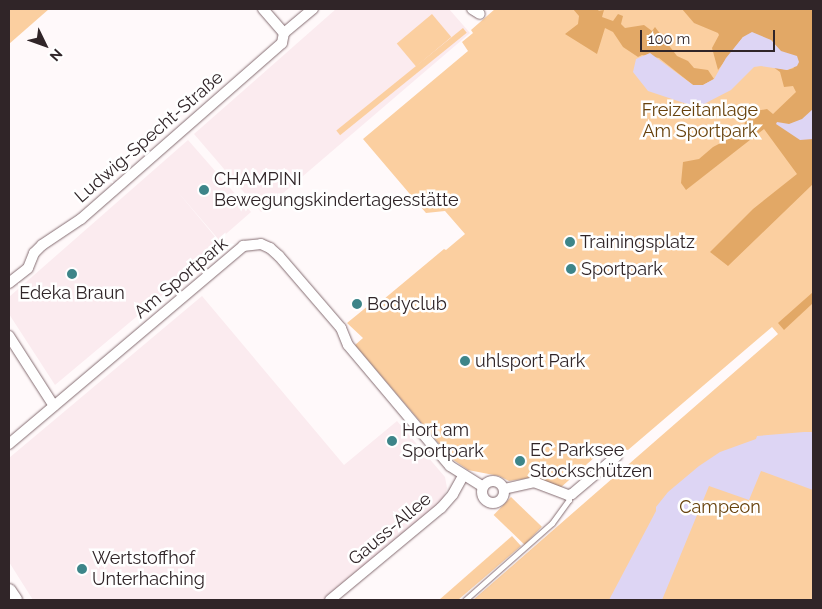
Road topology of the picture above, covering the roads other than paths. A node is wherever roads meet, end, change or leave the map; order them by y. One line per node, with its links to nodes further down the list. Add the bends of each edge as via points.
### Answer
1 (263, 9): 3 (street)
2 (313, 9): 3 (street, Ludwig-Specht-Straße)
3 (284, 33): 4 (street, Ludwig-Specht-Straße, via 282,43 80,219 34,253 28,268)
4 (9, 283)
5 (9, 336): 6 (street)
6 (54, 406): 7 (street, Am Sportpark); 9 (street, Am Sportpark, via 243,246 260,244 279,256 341,328 348,345 450,466)
7 (9, 444)
8 (617, 456): 12 (street, via 579,490)
9 (463, 476): 10 (street, Am Sportpark); 15 (street, Gauss-Allee, via 442,508)
10 (483, 487): 11 (street, Am Sportpark, via 492,480 502,484); 11 (street, Am Sportpark, via 484,498 494,503 501,500)
11 (504, 489): 12 (street, Am Sportpark, via 534,482)
12 (568, 495): 16 (lane, via 569,500 552,523)
13 (9, 591): 14 (main road)
14 (15, 600)
15 (330, 600)
16 (466, 600)

